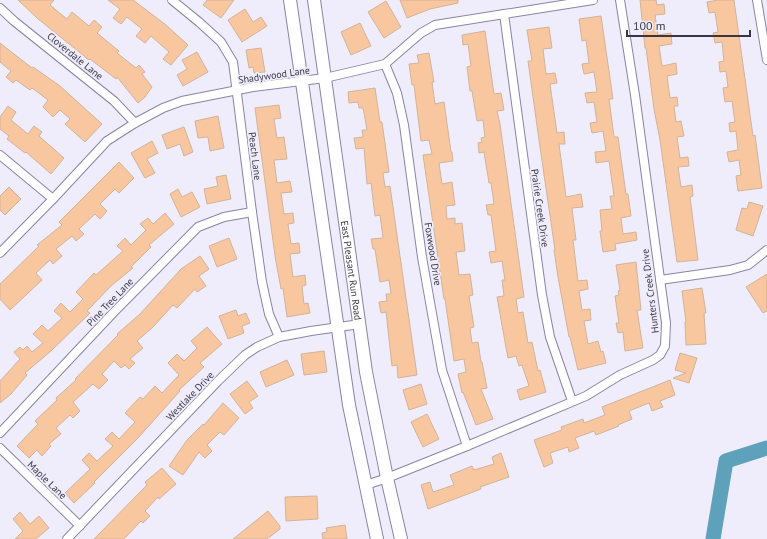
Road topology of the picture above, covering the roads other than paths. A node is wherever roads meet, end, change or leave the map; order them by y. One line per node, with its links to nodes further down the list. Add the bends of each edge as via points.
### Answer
1 (172, 0): 13 (street, Peach Lane, via 221,42 233,62)
2 (290, 0): 12 (main road)
3 (314, 0): 11 (main road, East Pleasant Run Road)
4 (593, 0): 8 (street, Shadywood Lane)
5 (620, 0): 20 (street, Hunters Creek Drive)
6 (757, 0): 9 (street)
7 (0, 8): 14 (street, Cloverdale Lane, via 114,101)
8 (504, 14): 10 (street, Shadywood Lane, via 435,25); 24 (street, Prairie Creek Drive, via 542,295 550,337)
9 (767, 60)
10 (385, 64): 11 (street, Shadywood Lane); 26 (street, Foxwood Drive, via 397,93 404,125 422,257 442,370)
11 (325, 78): 12 (street, Shadywood Lane); 21 (main road, East Pleasant Run Road)
12 (302, 82): 13 (street, Shadywood Lane); 22 (main road)
13 (236, 91): 14 (street, Shadywood Lane, via 163,108); 17 (street, Peach Lane)
14 (135, 123): 16 (street, Shadywood Lane, via 107,141)
15 (0, 155): 16 (street)
16 (53, 199): 19 (street, Shadywood Lane)
17 (252, 212): 23 (street, Peach Lane, via 262,282 269,314); 25 (street, Pine Tree Lane, via 224,217 198,227)
18 (767, 250): 20 (street, via 748,265)
19 (0, 253)
20 (660, 280): 24 (street, Hunters Creek Drive, via 666,323 664,346 660,355)
21 (360, 324): 22 (street, Westlake Drive); 28 (main road, East Pleasant Run Road, via 366,372)
22 (338, 327): 23 (street, Westlake Drive); 29 (main road, via 349,405)
23 (279, 337): 30 (street, Westlake Drive, via 245,355)
24 (572, 402): 26 (street, Hunters Creek Drive)
25 (0, 433)
26 (467, 446): 28 (street, Hunters Creek Drive)
27 (0, 448): 30 (street, Maple Lane)
28 (387, 478): 29 (street, Hunters Creek Drive); 33 (main road, East Pleasant Run Road)
29 (366, 485): 32 (main road)
30 (80, 526): 31 (street, Westlake Drive)
31 (67, 539)
32 (377, 539)
33 (401, 539)

